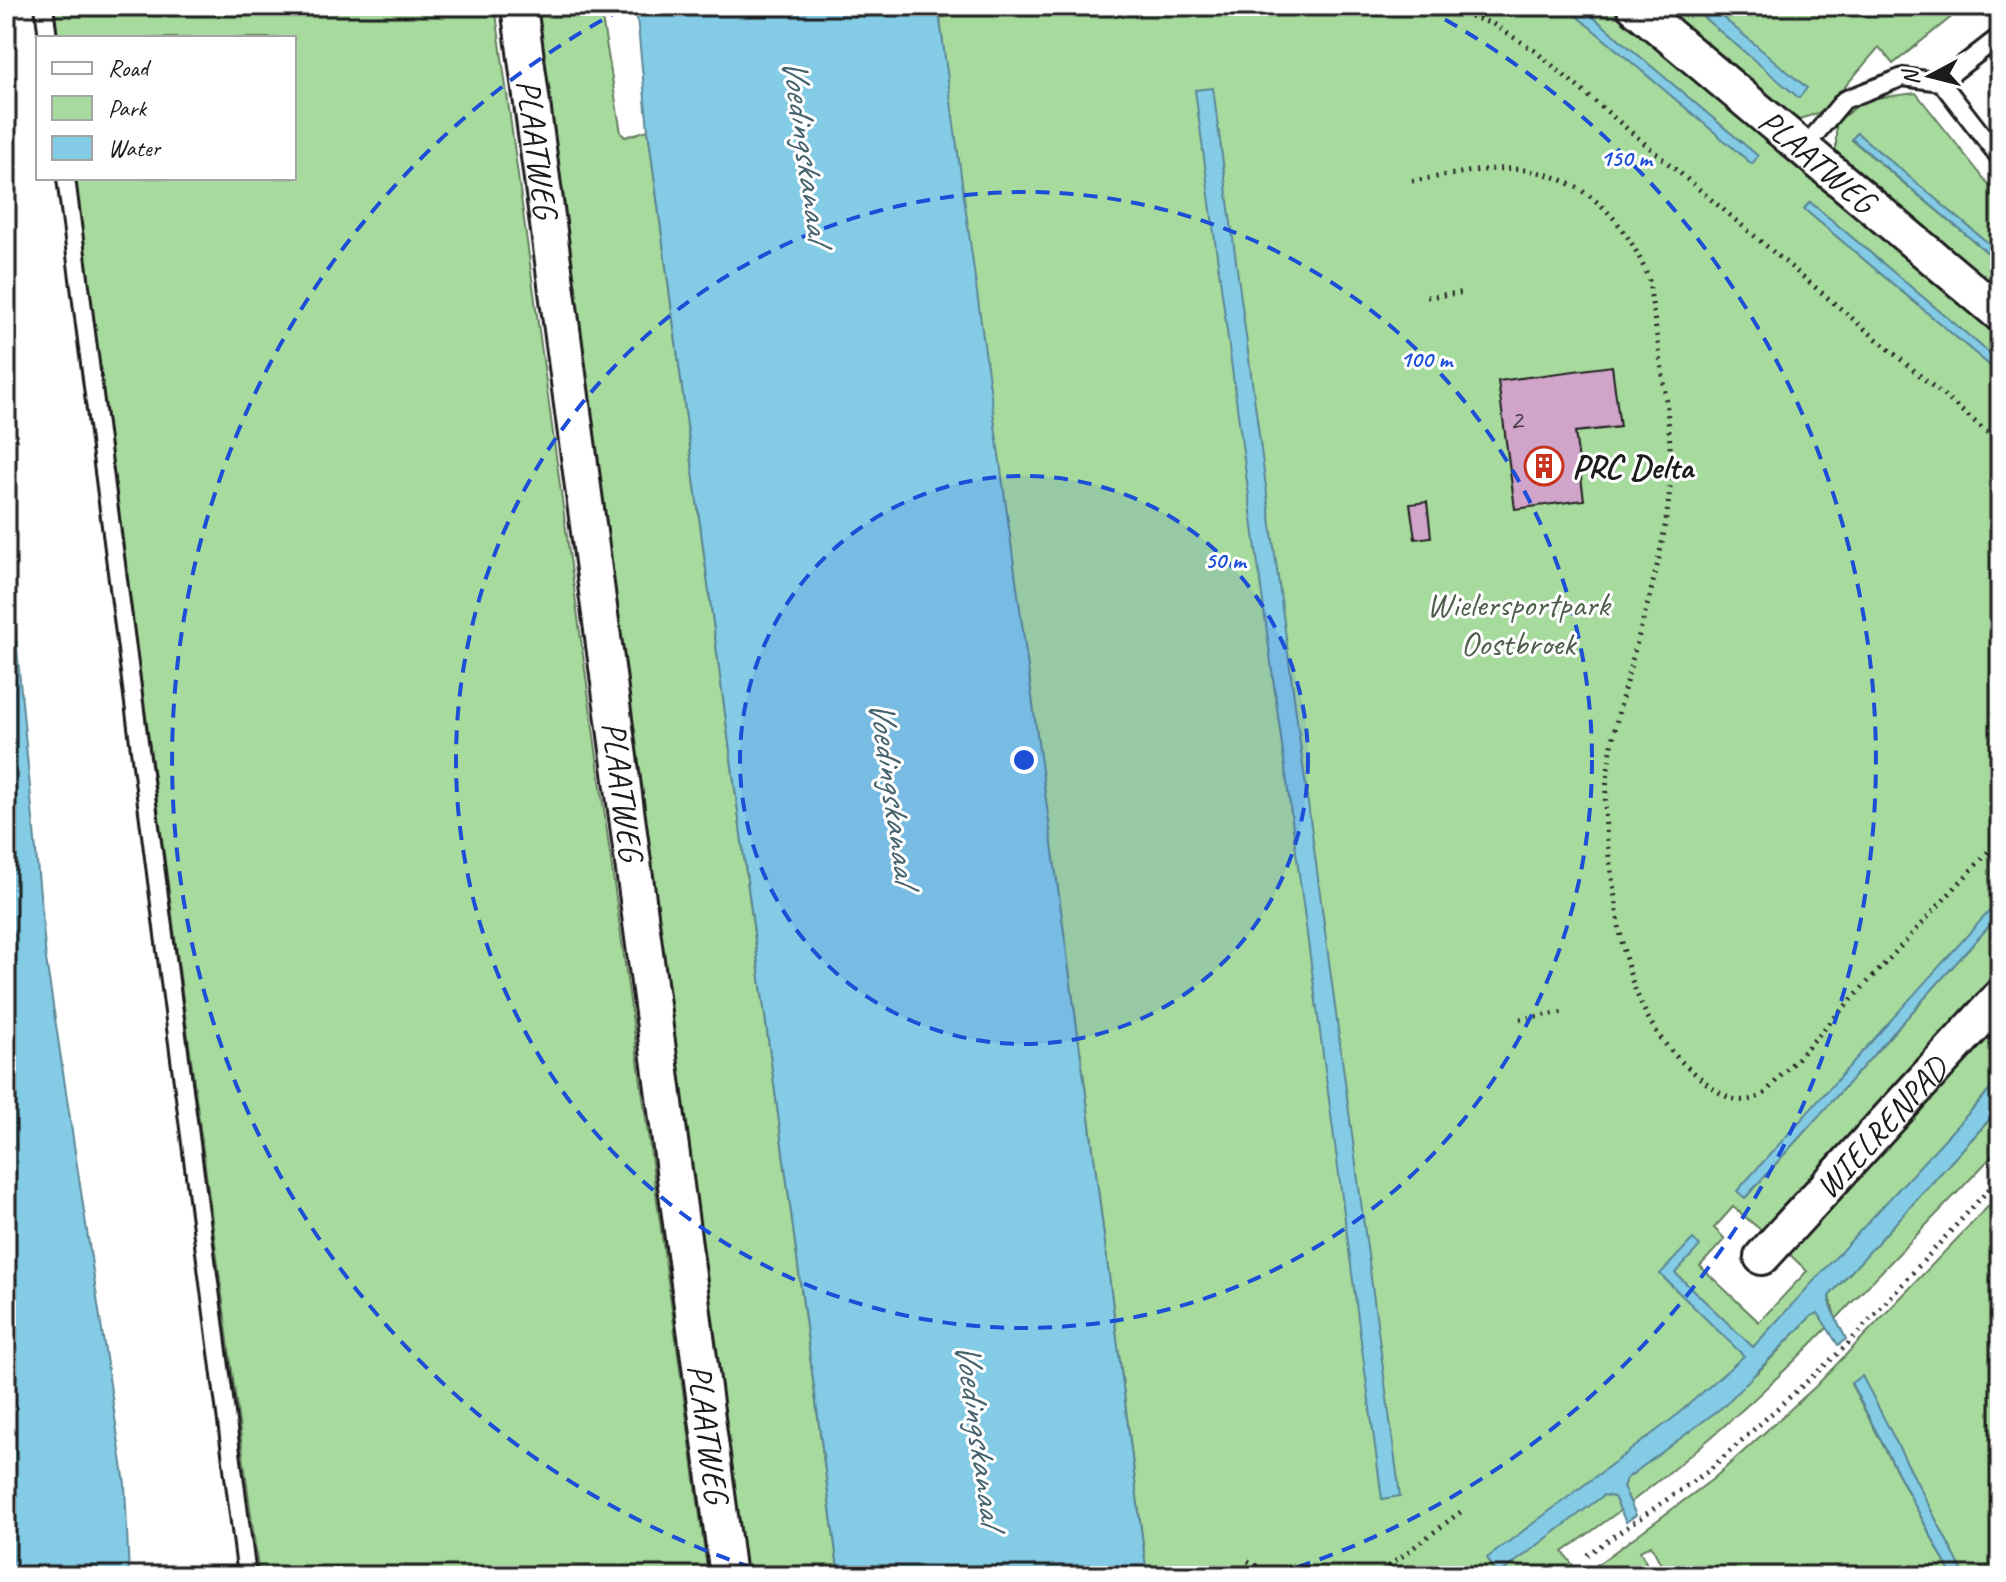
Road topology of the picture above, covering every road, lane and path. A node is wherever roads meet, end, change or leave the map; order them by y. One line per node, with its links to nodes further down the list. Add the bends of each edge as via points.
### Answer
1 (44, 6): 5 (lane)
2 (519, 6): 26 (street, PLAATWEG)
3 (1440, 6): 15 (path, via 1493,24 1535,51)
4 (1634, 6): 8 (street, PLAATWEG)
5 (48, 36)
6 (2000, 36): 7 (lane)
7 (1941, 82): 8 (lane, via 1903,77 1844,100); 9 (lane)
8 (1803, 149): 14 (street, PLAATWEG)
9 (2000, 158)
10 (66, 180): 25 (lane)
11 (1412, 181): 16 (path, via 1497,169 1555,176 1609,210 1640,255 1649,281 1669,450 1669,494 1611,747 1605,821 1628,975 1656,1031 1680,1061 1728,1098 1745,1102 1765,1093)
12 (1466, 292): 13 (path)
13 (1427, 297)
14 (2000, 314)
15 (2000, 443)
16 (2000, 839)
17 (2000, 997): 21 (street, WIELRENPAD)
18 (1564, 1012): 19 (path)
19 (1520, 1019)
20 (2000, 1177): 23 (path, via 1845,1347 1708,1471)
21 (1762, 1257)
22 (1463, 1510): 28 (path)
23 (1587, 1555)
24 (1248, 1561): 27 (path)
25 (247, 1576)
26 (728, 1576)
27 (1274, 1576)
28 (1376, 1576)

